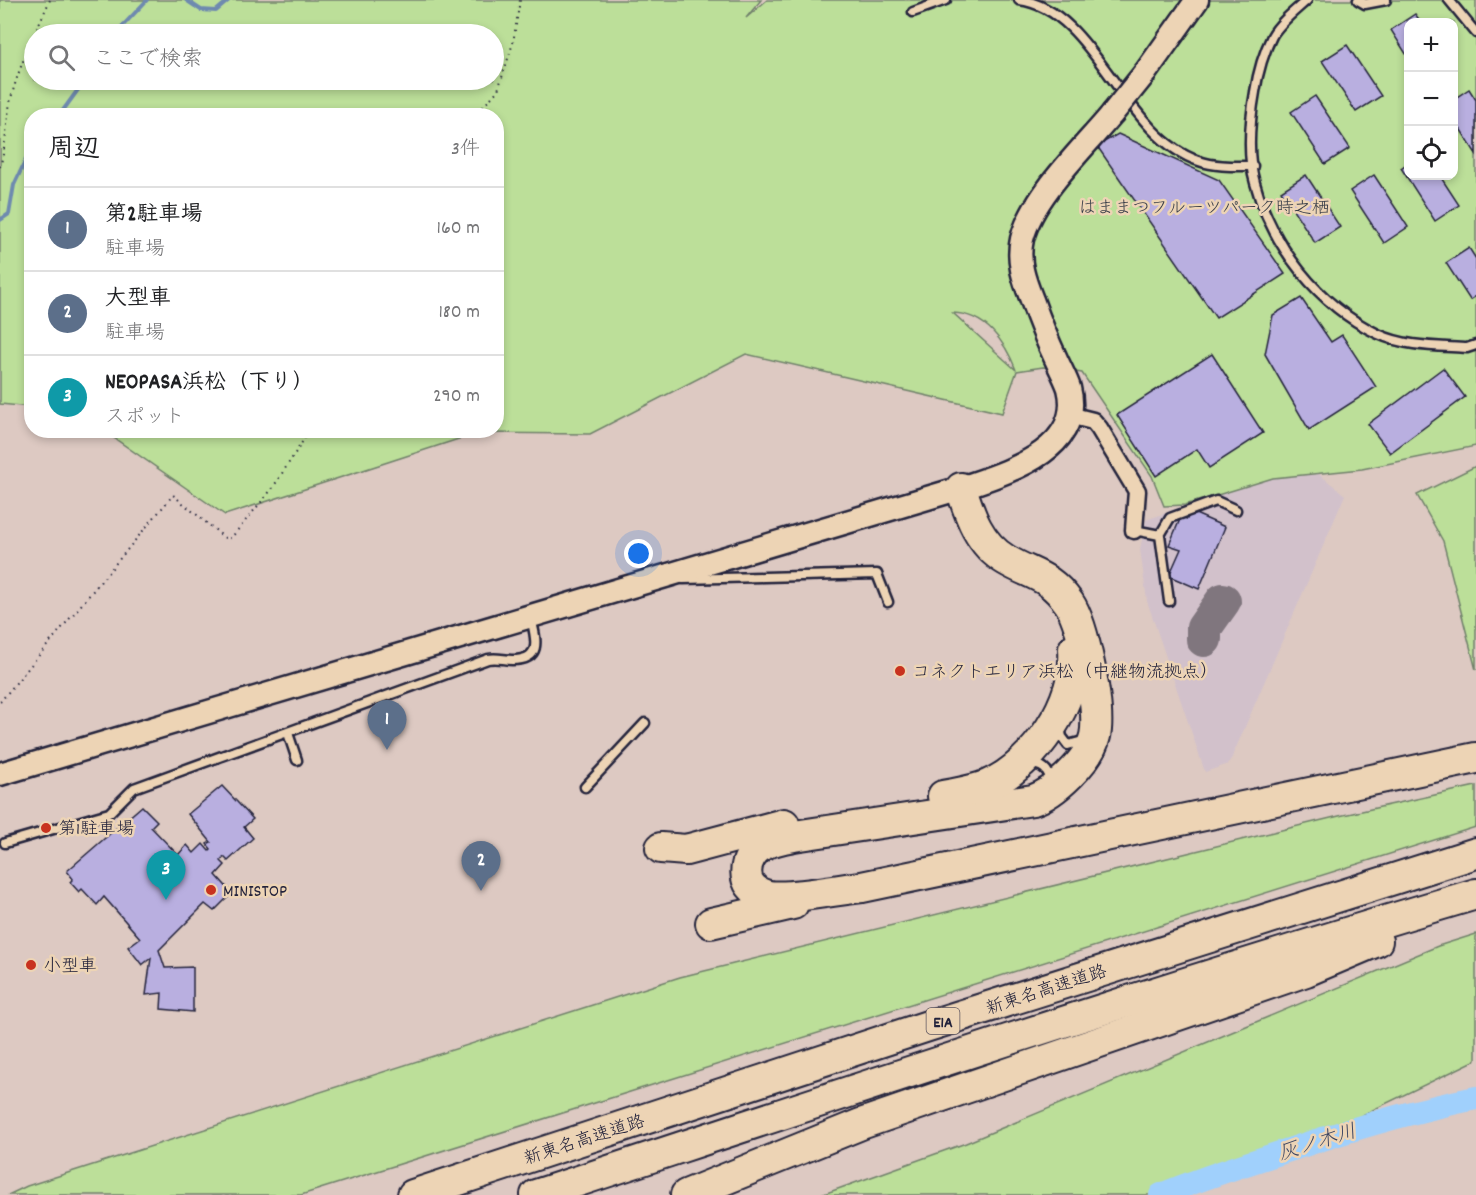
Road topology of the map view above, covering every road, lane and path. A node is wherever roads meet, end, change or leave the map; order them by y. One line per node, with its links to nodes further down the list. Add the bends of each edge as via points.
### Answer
1 (50, 0): 11 (path)
2 (520, 0): 14 (path)
3 (946, 0): 10 (lane)
4 (1019, 0): 17 (lane, via 1048,10 1067,24 1167,145 1198,161)
5 (1197, 0): 20 (street, bridge, via 1145,73 1045,194 1022,239 1020,270 1069,389)
6 (1307, 0): 17 (lane, via 1273,34 1262,60 1252,108)
7 (1358, 0): 8 (lane, via 1365,4)
8 (1386, 0)
9 (1449, 0): 12 (lane)
10 (913, 12)
11 (39, 24)
12 (1476, 33)
13 (24, 59): 18 (path, via 10,102)
14 (504, 72)
15 (498, 90): 16 (path)
16 (482, 108)
17 (1253, 166): 19 (lane, via 1254,182 1278,238 1296,266 1328,302 1379,334 1405,344 1467,348)
18 (0, 167)
19 (1476, 345)
20 (1070, 415): 22 (street, via 1047,452 1002,474); 24 (street, via 1093,422 1099,428 1137,491)
21 (305, 438): 30 (path, via 272,489 231,538 226,539 172,495)
22 (953, 490): 26 (street); 31 (highway, via 967,533 983,555 1002,570 1044,591 1067,620 1074,642 1074,668 1070,693); 33 (highway, via 990,548 1008,562 1050,582 1075,612 1084,640)
23 (1236, 510): 25 (lane, via 1216,501 1170,518)
24 (1134, 531): 25 (lane)
25 (1160, 535): 27 (lane)
26 (659, 578): 28 (lane, via 877,574); 29 (street)
27 (1169, 601)
28 (888, 602)
29 (530, 615): 34 (lane, via 537,642 529,656 488,659); 38 (street)
30 (0, 702)
31 (1060, 714): 33 (lane, via 1062,737 1068,745 1078,744); 37 (highway)
32 (645, 723): 39 (lane)
33 (1096, 728): 40 (highway, via 1086,754 1060,785)
34 (288, 733): 36 (lane); 41 (lane, via 134,788 109,813)
35 (1476, 758): 44 (highway)
36 (297, 760)
37 (1014, 768): 40 (lane, via 1037,765 1047,771 1050,783); 42 (highway, via 987,785 964,792 753,830 686,850)
38 (0, 774)
39 (585, 787)
40 (1043, 797): 44 (highway, via 782,839 763,845 746,865 751,887 766,895)
41 (5, 843)
42 (661, 848)
43 (1476, 853): 48 (highway, 新東名高速道路 / E1A, via 928,1026)
44 (862, 887): 47 (highway)
45 (1476, 894): 49 (highway, 新東名高速道路 / E1A, via 946,1060)
46 (1476, 899): 50 (highway, via 1306,971 861,1124)
47 (711, 923)
48 (413, 1195)
49 (536, 1195)
50 (686, 1195)

